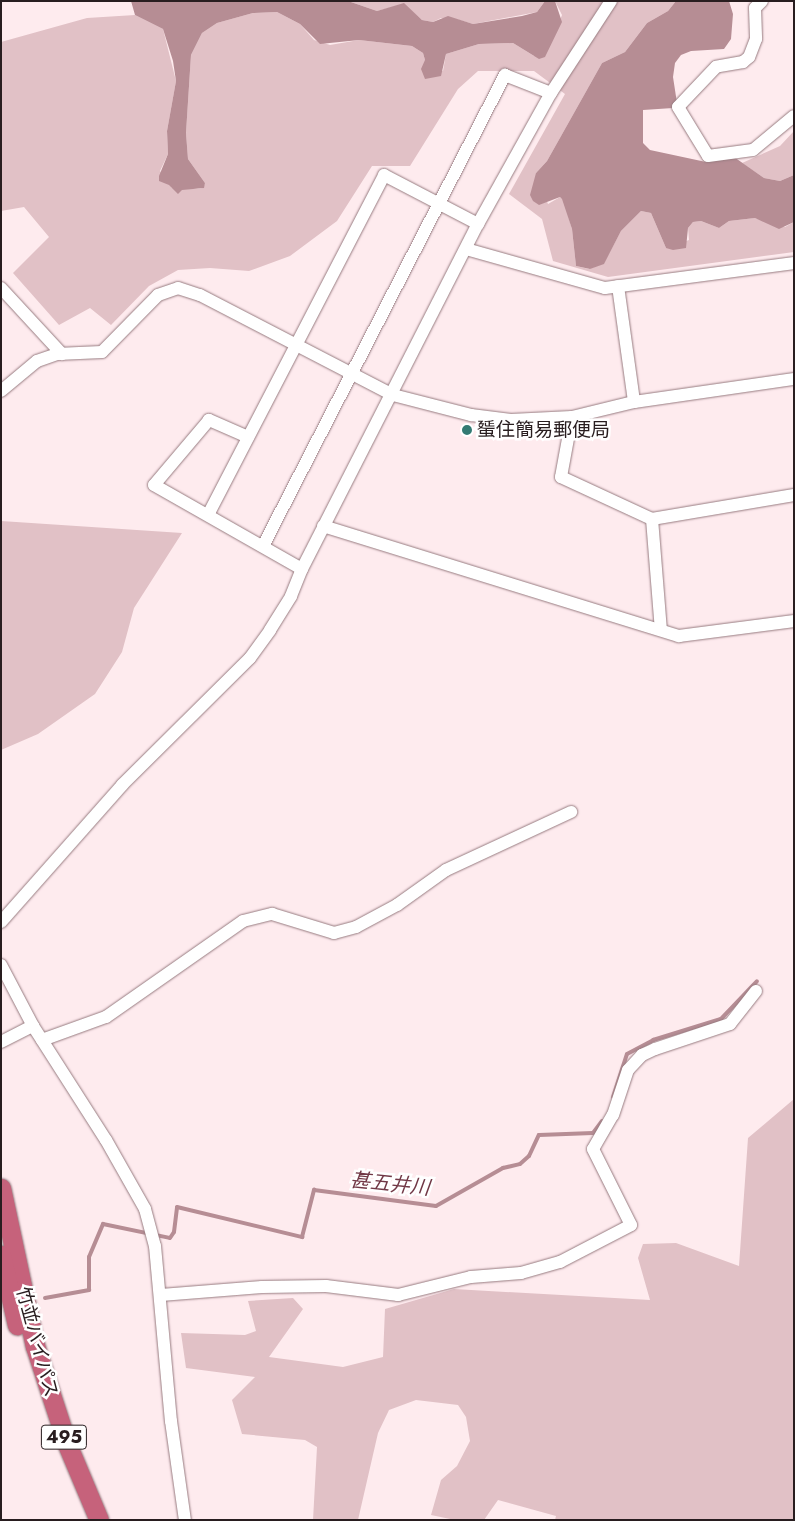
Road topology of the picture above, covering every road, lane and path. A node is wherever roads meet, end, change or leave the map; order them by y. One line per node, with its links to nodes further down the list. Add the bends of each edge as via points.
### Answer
1 (611, 1): 3 (street)
2 (762, 1): 4 (street, via 755,8 756,39 749,58 716,67 678,107 708,156 753,150)
3 (551, 93): 5 (street, via 505,75); 6 (street)
4 (794, 116)
5 (440, 203): 6 (street); 11 (street, via 384,175); 13 (street)
6 (478, 224): 7 (street)
7 (466, 249): 9 (street, via 605,288); 16 (street)
8 (794, 263): 9 (street)
9 (618, 286): 17 (street)
10 (1, 288): 12 (street)
11 (294, 346): 12 (street, via 200,295 178,288 158,295 102,352); 13 (street); 19 (street)
12 (62, 354): 15 (street, via 37,361)
13 (351, 375): 16 (street); 24 (street)
14 (794, 379): 17 (street)
15 (1, 391)
16 (393, 395): 18 (street, via 471,415 511,420); 23 (street)
17 (634, 402): 18 (street)
18 (572, 417): 22 (street, via 561,477)
19 (248, 437): 21 (street); 21 (street, via 209,420 154,485)
20 (794, 495): 22 (street)
21 (208, 515): 24 (street)
22 (652, 518): 27 (street)
23 (323, 526): 25 (street); 27 (street)
24 (263, 546): 25 (street)
25 (302, 569): 29 (street, via 291,596 250,658 122,785)
26 (794, 621): 27 (street, via 679,636)
27 (661, 630)
28 (571, 812): 33 (street, via 446,870 398,905 356,927 334,933 272,914 243,922 106,1017)
29 (1, 922)
30 (1, 965): 32 (street)
31 (756, 991): 37 (street, via 730,1024 648,1052 628,1070 613,1115 593,1149 631,1225 560,1262 521,1274 472,1278 398,1295 317,1286 262,1286)
32 (33, 1026): 33 (street); 34 (street)
33 (42, 1040): 37 (street, via 146,1210 156,1246)
34 (1, 1042)
35 (1, 1188): 39 (highway, 竹並バイパス / 495, via 35,1346 67,1444)
36 (1, 1255): 38 (highway, 竹並バイパス / 495, via 23,1350 43,1415)
37 (161, 1296): 40 (street, via 171,1421)
38 (85, 1520)
39 (99, 1520)
40 (185, 1520)

